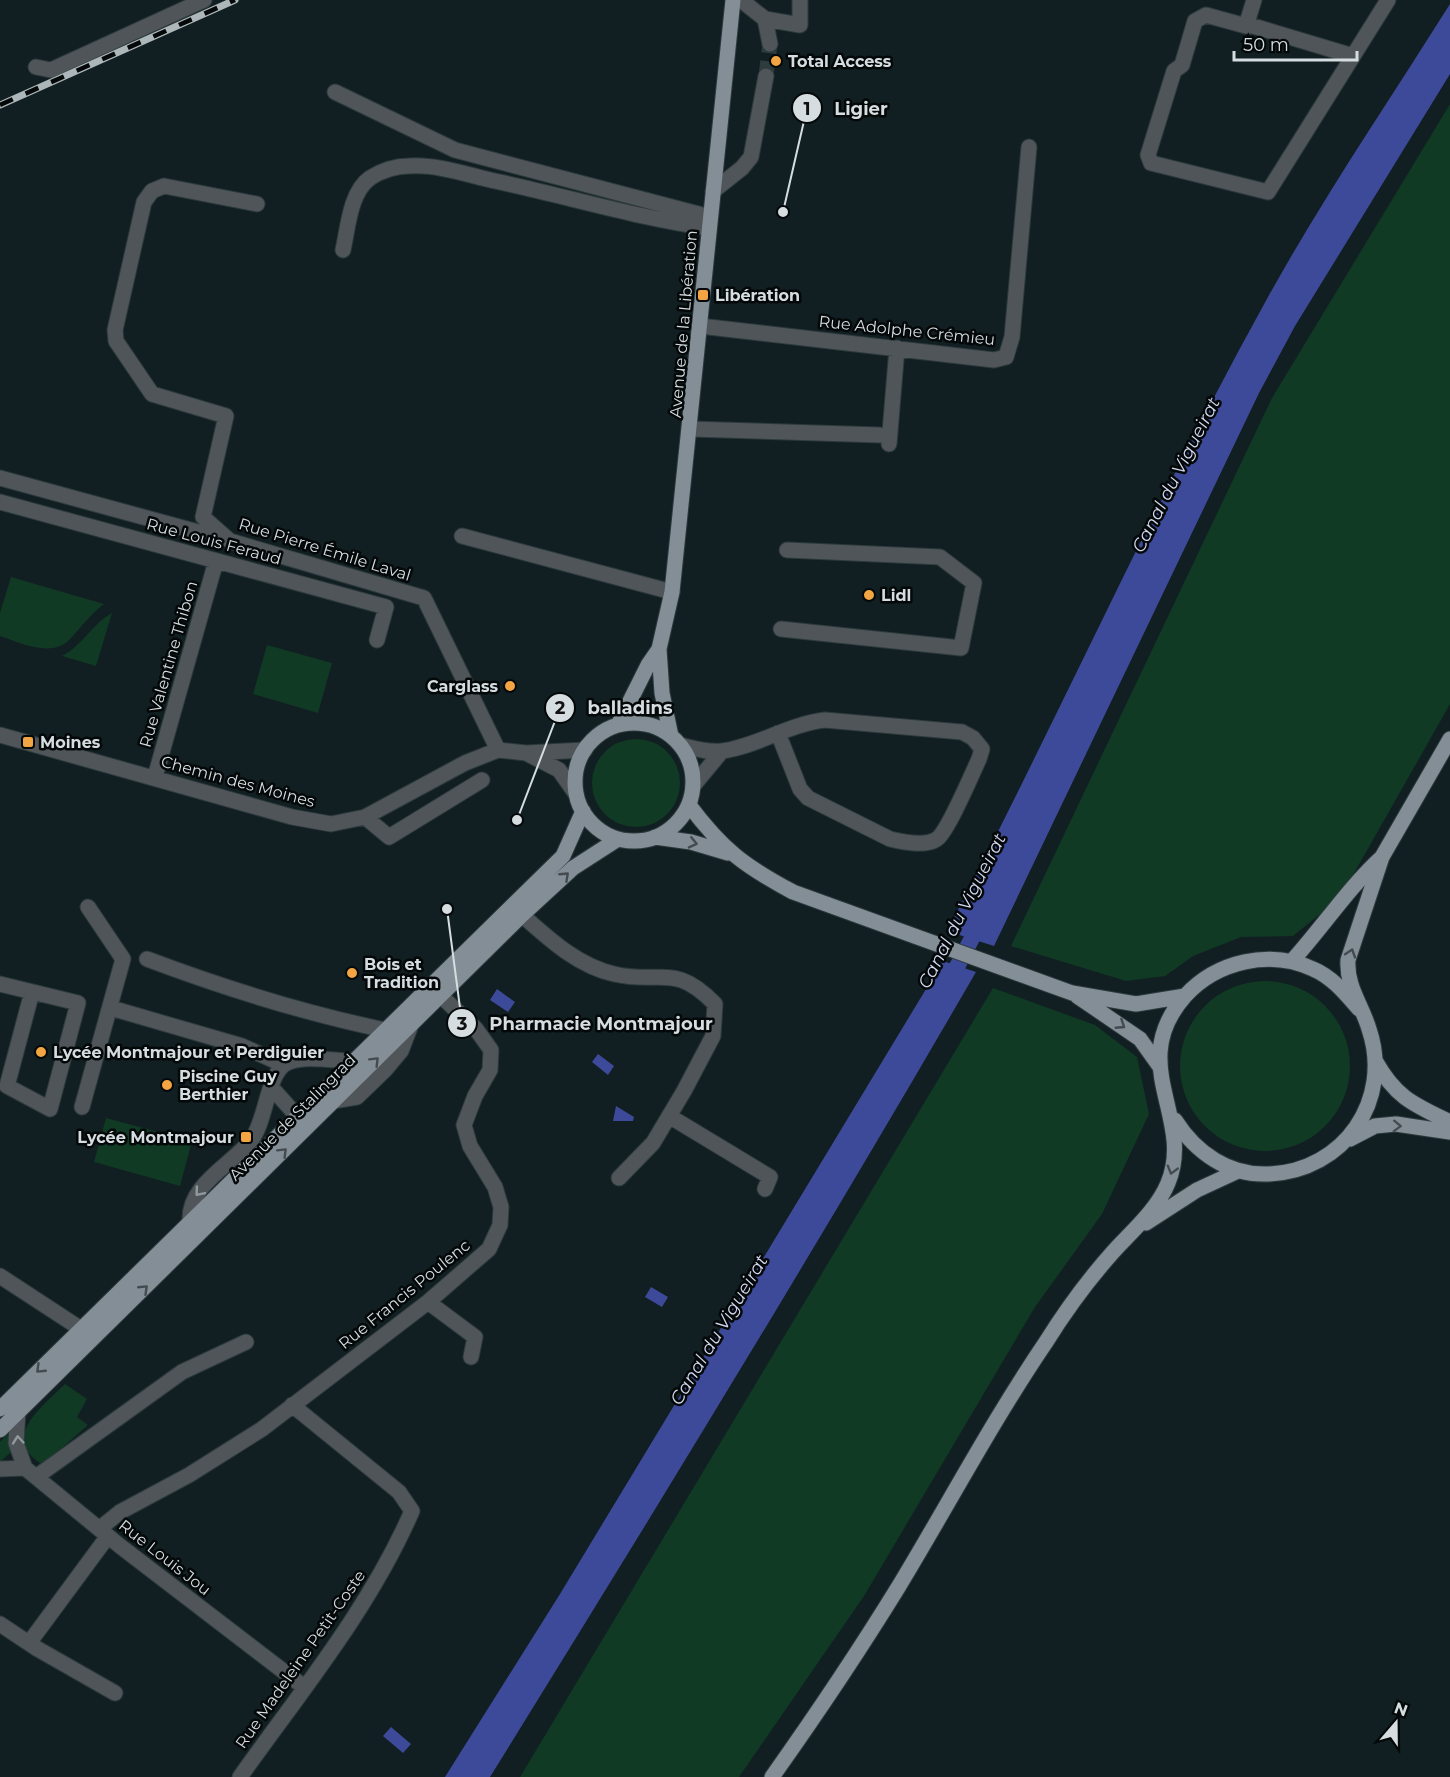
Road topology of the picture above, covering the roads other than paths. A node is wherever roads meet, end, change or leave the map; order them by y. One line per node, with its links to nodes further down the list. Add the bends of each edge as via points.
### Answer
1 (204, 0): 11 (street, via 51,70)
2 (734, 0): 15 (main road, Avenue de la Libération)
3 (800, 0): 7 (street, via 800,25)
4 (1254, 0): 8 (street)
5 (1388, 0): 10 (street)
6 (750, 3): 7 (street)
7 (765, 19): 9 (street)
8 (1246, 26): 10 (street); 10 (street, via 1206,15 1195,21 1182,65 1174,71 1148,155 1151,164 1268,192)
9 (770, 44)
10 (1353, 56)
11 (36, 67)
12 (766, 76): 15 (street, via 751,157)
13 (335, 92): 17 (street, via 455,150)
14 (1029, 147): 20 (street, Rue Adolphe Crémieu, via 1012,337 1006,357 994,360)
15 (713, 190): 17 (main road, Avenue de la Libération)
16 (257, 204): 24 (street, Rue Pierre Émile Laval, via 164,186 152,191 144,202 115,330 116,341 152,394 226,416 203,517)
17 (710, 223): 18 (street, via 670,222 439,168 409,166 368,179 354,202); 19 (main road, Avenue de la Libération)
18 (343, 250)
19 (700, 326): 20 (street, Rue Adolphe Crémieu); 21 (main road, Avenue de la Libération)
20 (897, 348): 21 (street, via 884,440)
21 (691, 429): 28 (main road, Avenue de la Libération)
22 (0, 478): 24 (street, via 198,532)
23 (0, 502): 27 (street, Rue Louis Feraud)
24 (217, 530): 37 (street, Rue Pierre Émile Laval, via 230,541 424,598)
25 (462, 536): 28 (street)
26 (788, 550): 29 (street, via 940,556 974,583 961,648)
27 (216, 561): 30 (street, Rue Louis Feraud, via 386,607); 41 (street, Rue Valentine Thibon)
28 (672, 592): 31 (main road, Avenue de la Libération)
29 (781, 629)
30 (377, 640)
31 (659, 649): 32 (main road, Avenue de la Libération); 36 (main road, Avenue de la Libération, via 662,693)
32 (618, 725): 36 (main road, via 654,727); 38 (main road, via 605,731)
33 (778, 733): 33 (street, via 825,720 962,732 982,749 942,834 927,843 903,842 808,798 800,789); 39 (street)
34 (0, 735): 41 (street, Chemin des Moines)
35 (1450, 739): 51 (main road)
36 (675, 740): 39 (street); 43 (main road, via 692,772)
37 (498, 750): 40 (street, Chemin des Moines); 47 (street, Chemin des Moines, via 465,763)
38 (585, 750): 40 (street, Chemin des Moines); 44 (main road, via 578,764)
39 (722, 751): 43 (street)
40 (526, 753): 44 (street, Chemin des Moines, via 559,770)
41 (155, 777): 47 (street, Chemin des Moines, via 292,818 331,824)
42 (483, 780): 47 (street, via 389,837)
43 (693, 786): 45 (main road)
44 (576, 794): 46 (main road)
45 (688, 805): 48 (main road, via 675,824); 50 (main road)
46 (582, 811): 49 (main road, via 604,833); 52 (main road, via 563,856)
47 (365, 817)
48 (656, 837): 49 (main road); 50 (main road, one-way to 50, via 691,842)
49 (618, 839): 54 (main road, Avenue de Stalingrad, one-way to 49, via 573,868)
50 (729, 854): 62 (main road, via 793,892)
51 (1382, 857): 58 (main road, via 1366,871); 66 (main road, one-way to 51, via 1347,973 1348,960)
52 (520, 898): 54 (main road); 55 (main road)
53 (88, 907): 67 (street, via 123,959 116,993 126,996)
54 (522, 915): 55 (main road); 56 (main road, Avenue de Stalingrad); 78 (street, via 552,942 587,965 614,974 670,976 697,985 715,1004 713,1036)
55 (506, 916): 56 (main road)
56 (470, 957): 59 (main road, Avenue de Stalingrad); 63 (main road, Avenue de Stalingrad)
57 (147, 960): 68 (street, via 195,978)
58 (1292, 962): 64 (main road, via 1244,961 1221,969); 66 (main road, via 1326,976)
59 (447, 968): 63 (main road, via 449,979 441,987); 65 (main road, Avenue de Stalingrad)
60 (0, 984): 61 (street)
61 (32, 992): 61 (street, via 78,1003 50,1109 7,1086)
62 (1072, 993): 64 (main road, via 1136,1004); 72 (main road, one-way to 72, via 1140,1039)
63 (441, 996): 65 (main road, via 431,996 425,1003); 74 (main road, Avenue de Stalingrad, one-way to 63); 90 (street, Rue Francis Poulenc, via 476,1029 491,1050 490,1070 464,1125 470,1146 495,1187 501,1216 489,1249)
64 (1185, 996): 72 (main road, via 1164,1036)
65 (414, 1001): 68 (main road, Avenue de Stalingrad)
66 (1359, 1009): 70 (main road, via 1369,1028)
67 (116, 1010): 71 (street, via 242,1047); 75 (street)
68 (385, 1030): 69 (main road, Avenue de Stalingrad)
69 (353, 1061): 71 (street, via 299,1060); 77 (main road, Avenue de Stalingrad)
70 (1376, 1062): 79 (main road, via 1388,1083 1407,1102); 81 (main road, via 1375,1083 1365,1116)
71 (284, 1065): 73 (street)
72 (1160, 1067): 76 (main road, via 1160,1082)
73 (271, 1087): 77 (street); 87 (street, one-way to 87, via 259,1127 251,1140 200,1190 192,1202)
74 (336, 1099): 77 (main road, via 326,1098 308,1116); 86 (main road, Avenue de Stalingrad, one-way to 74)
75 (82, 1107)
76 (1170, 1113): 83 (main road, via 1197,1149); 88 (main road, one-way to 88, via 1175,1162 1160,1198)
77 (297, 1116): 82 (main road, Avenue de Stalingrad)
78 (669, 1116): 84 (street, via 653,1143); 85 (street, via 770,1177)
79 (1450, 1122)
80 (1450, 1132): 81 (main road, one-way to 80, via 1375,1126 1396,1124)
81 (1347, 1140): 83 (main road, via 1312,1166 1285,1174)
82 (264, 1149): 86 (main road, via 262,1161 240,1184); 87 (main road, Avenue de Stalingrad)
83 (1238, 1171): 88 (main road, via 1197,1190)
84 (619, 1178)
85 (765, 1189)
86 (240, 1193): 87 (main road, via 232,1193 207,1216); 92 (main road, Avenue de Stalingrad, one-way to 86)
87 (192, 1219): 91 (main road, Avenue de Stalingrad)
88 (1136, 1229): 107 (main road, via 1087,1282 1054,1329 898,1587)
89 (0, 1276): 91 (street)
90 (428, 1302): 95 (street, via 475,1337); 96 (street, Rue Francis Poulenc)
91 (81, 1329): 92 (main road); 94 (main road); 97 (main road, Avenue de Stalingrad, one-way to 97)
92 (102, 1329): 94 (main road, Avenue de Stalingrad)
93 (246, 1342): 100 (street, via 182,1372)
94 (79, 1352): 97 (main road, Avenue de Stalingrad)
95 (471, 1357)
96 (292, 1405): 101 (street, Rue Francis Poulenc, via 189,1475 120,1512); 104 (street, Rue Madeleine Petit-Coste, via 399,1492 412,1511 395,1550 362,1606)
97 (9, 1407): 98 (main road, Avenue de Stalingrad); 100 (street, one-way to 97, via 16,1443)
98 (0, 1430)
99 (0, 1469): 100 (street)
100 (30, 1473): 101 (street, Rue Louis Jou)
101 (103, 1532): 103 (street, Rue Francis Poulenc); 104 (street, Rue Louis Jou)
102 (0, 1624): 103 (street)
103 (29, 1643): 105 (street)
104 (304, 1687): 106 (street, Rue Madeleine Petit-Coste)
105 (115, 1693)
106 (240, 1777)
107 (772, 1777)

